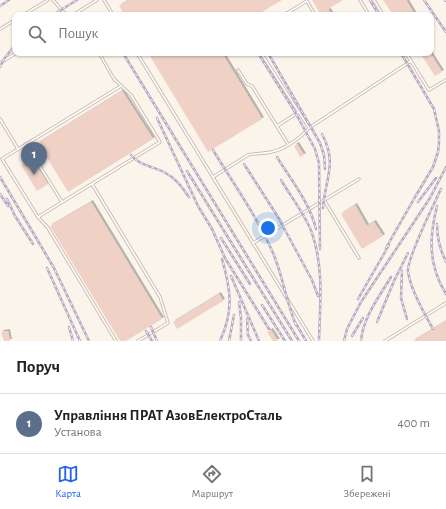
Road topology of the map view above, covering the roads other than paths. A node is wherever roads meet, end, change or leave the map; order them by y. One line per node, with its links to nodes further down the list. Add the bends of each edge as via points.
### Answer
1 (48, 0): 7 (lane)
2 (53, 0): 8 (lane)
3 (97, 0): 9 (lane)
4 (104, 0): 10 (lane)
5 (360, 0): 13 (lane)
6 (374, 0): 14 (lane)
7 (28, 12)
8 (63, 12)
9 (78, 12)
10 (111, 12)
11 (289, 12): 12 (lane, via 307,1)
12 (313, 12)
13 (367, 12)
14 (381, 12)
15 (12, 22): 16 (lane)
16 (0, 29)
17 (12, 56): 23 (lane)
18 (101, 56): 26 (lane)
19 (139, 56): 34 (lane)
20 (263, 56): 27 (lane)
21 (408, 56): 22 (lane)
22 (411, 61): 25 (lane, via 429,90); 30 (lane)
23 (0, 63)
24 (238, 70): 29 (lane, via 246,84 252,86)
25 (446, 80)
26 (121, 86): 31 (lane); 36 (lane, via 131,95 160,142)
27 (299, 112): 29 (lane); 30 (lane)
28 (0, 120): 33 (lane)
29 (277, 126): 32 (lane)
30 (309, 128): 32 (lane)
31 (26, 144): 33 (lane); 38 (lane)
32 (288, 144): 34 (lane, via 271,152 248,155)
33 (18, 149): 39 (lane, via 2,159)
34 (213, 177): 40 (lane)
35 (359, 179): 37 (lane)
36 (92, 184): 38 (lane); 44 (lane, via 160,297 168,323)
37 (324, 200): 40 (lane); 41 (lane)
38 (62, 202): 39 (lane)
39 (38, 217): 43 (lane, via 48,228)
40 (253, 243): 45 (lane)
41 (359, 258)
42 (446, 303): 46 (lane)
43 (116, 341)
44 (138, 341)
45 (313, 341)
46 (385, 341)

